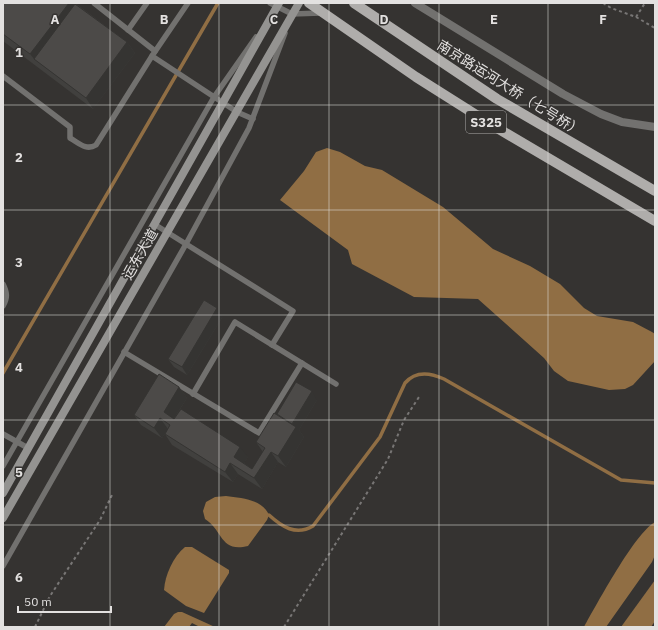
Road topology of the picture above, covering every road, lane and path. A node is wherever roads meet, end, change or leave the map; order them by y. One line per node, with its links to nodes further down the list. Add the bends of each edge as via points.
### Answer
1 (94, 3): 11 (lane)
2 (147, 3): 16 (lane)
3 (188, 3): 17 (lane)
4 (299, 3): 13 (main road, 运东大道)
5 (308, 3): 12 (main road, S325)
6 (354, 3): 24 (main road, 南京路运河大桥（七号桥） / S325, via 497,99)
7 (415, 3): 23 (street, via 563,94 622,122)
8 (603, 3): 14 (path)
9 (645, 3): 14 (path)
10 (275, 4): 13 (lane); 19 (lane); 20 (main road, 运东大道)
11 (100, 5): 16 (lane)
12 (323, 13): 13 (lane); 25 (main road, S325, via 492,125)
13 (292, 14): 21 (main road, 运东大道); 22 (lane)
14 (636, 17): 15 (path)
15 (655, 28)
16 (128, 30): 17 (lane)
17 (153, 54): 18 (lane, via 96,145 91,148 70,138 70,127); 19 (lane, via 164,65)
18 (3, 76)
19 (214, 97): 20 (lane); 38 (lane)
20 (223, 103): 21 (lane); 26 (main road, 运东大道)
21 (237, 112): 22 (lane); 27 (main road, 运东大道)
22 (253, 119): 28 (lane)
23 (655, 127)
24 (655, 191)
25 (655, 221)
26 (154, 224): 27 (lane); 39 (main road, 运东大道)
27 (167, 233): 28 (lane); 43 (main road, 运东大道)
28 (186, 244): 31 (lane, via 293,311); 32 (lane)
29 (3, 284): 30 (lane, via 7,294)
30 (3, 306)
31 (272, 345): 33 (lane); 35 (lane, via 235,322)
32 (124, 352): 35 (lane); 44 (lane)
33 (302, 363): 34 (lane); 35 (lane, via 260,433)
34 (336, 384)
35 (193, 394)
36 (418, 397): 46 (path, via 404,420 388,459)
37 (3, 434): 38 (lane)
38 (17, 442): 39 (lane); 40 (lane)
39 (28, 448): 41 (main road, 运东大道)
40 (3, 466)
41 (3, 493)
42 (112, 495): 45 (path, via 87,542 50,596)
43 (3, 518)
44 (3, 566)
45 (35, 627)
46 (284, 627)

